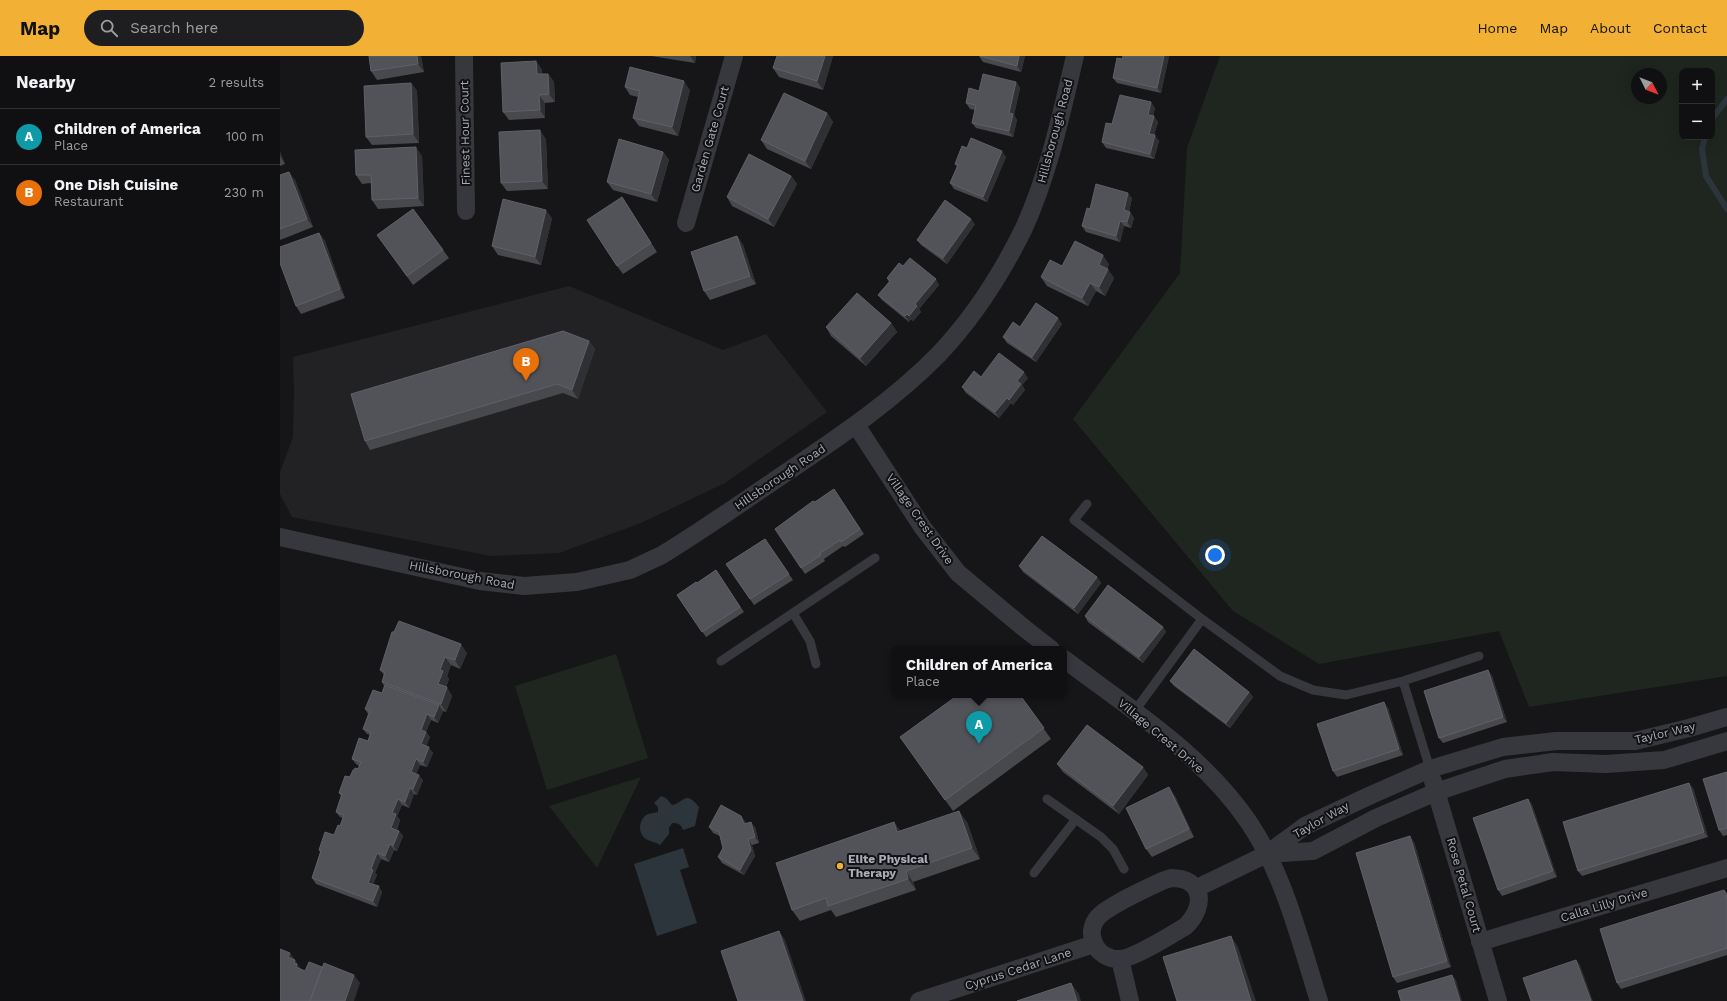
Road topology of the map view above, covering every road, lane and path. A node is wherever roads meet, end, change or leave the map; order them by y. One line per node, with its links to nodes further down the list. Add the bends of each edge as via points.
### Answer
1 (464, 56): 4 (street, Finest Hour Court)
2 (734, 56): 5 (street, Garden Gate Court)
3 (1075, 56): 6 (street, Hillsborough Road, via 1045,175 1024,228 1001,272 970,317 939,353)
4 (466, 211)
5 (686, 222)
6 (856, 425): 8 (street, Hillsborough Road, via 662,555 630,570 576,582 524,586 480,581); 12 (street, Village Crest Drive, via 923,528 958,573)
7 (1087, 504): 11 (lane, via 1074,520)
8 (280, 537)
9 (875, 558): 10 (lane)
10 (793, 613): 14 (lane); 16 (lane, via 810,641)
11 (1202, 619): 17 (lane, via 1280,676 1313,690 1346,694); 18 (lane)
12 (1047, 646)
13 (1479, 656): 17 (lane)
14 (721, 661)
15 (1067, 661): 18 (street, Village Crest Drive)
16 (816, 664)
17 (1403, 681): 21 (lane)
18 (1134, 712): 25 (street, Village Crest Drive, via 1197,763 1222,789 1249,823)
19 (1727, 717): 21 (street, Taylor Way, via 1635,741 1556,741 1503,747)
20 (1727, 741): 22 (street, Taylor Way, via 1664,760 1606,764 1553,762 1506,770)
21 (1430, 769): 22 (street, Rose Petal Court); 25 (street, Taylor Way, via 1305,826)
22 (1436, 792): 25 (street, Taylor Way, via 1376,818 1313,851); 30 (street, Rose Petal Court)
23 (1048, 799): 24 (lane)
24 (1076, 819): 27 (lane, via 1113,849); 28 (lane)
25 (1267, 854): 29 (street); 35 (street, Village Crest Drive, via 1288,902)
26 (1727, 868): 30 (street, Calla Lilly Drive)
27 (1124, 869)
28 (1034, 873)
29 (1197, 888): 31 (street, via 1190,882 1171,878 1113,907 1097,918 1093,925 1091,935); 32 (street, via 1200,900 1193,920 1130,957)
30 (1480, 942): 36 (street, Rose Petal Court)
31 (1094, 944): 32 (street, via 1101,954); 33 (street, Cyprus Cedar Lane)
32 (1120, 959): 34 (street)
33 (919, 1001)
34 (1130, 1001)
35 (1319, 1001)
36 (1498, 1001)

